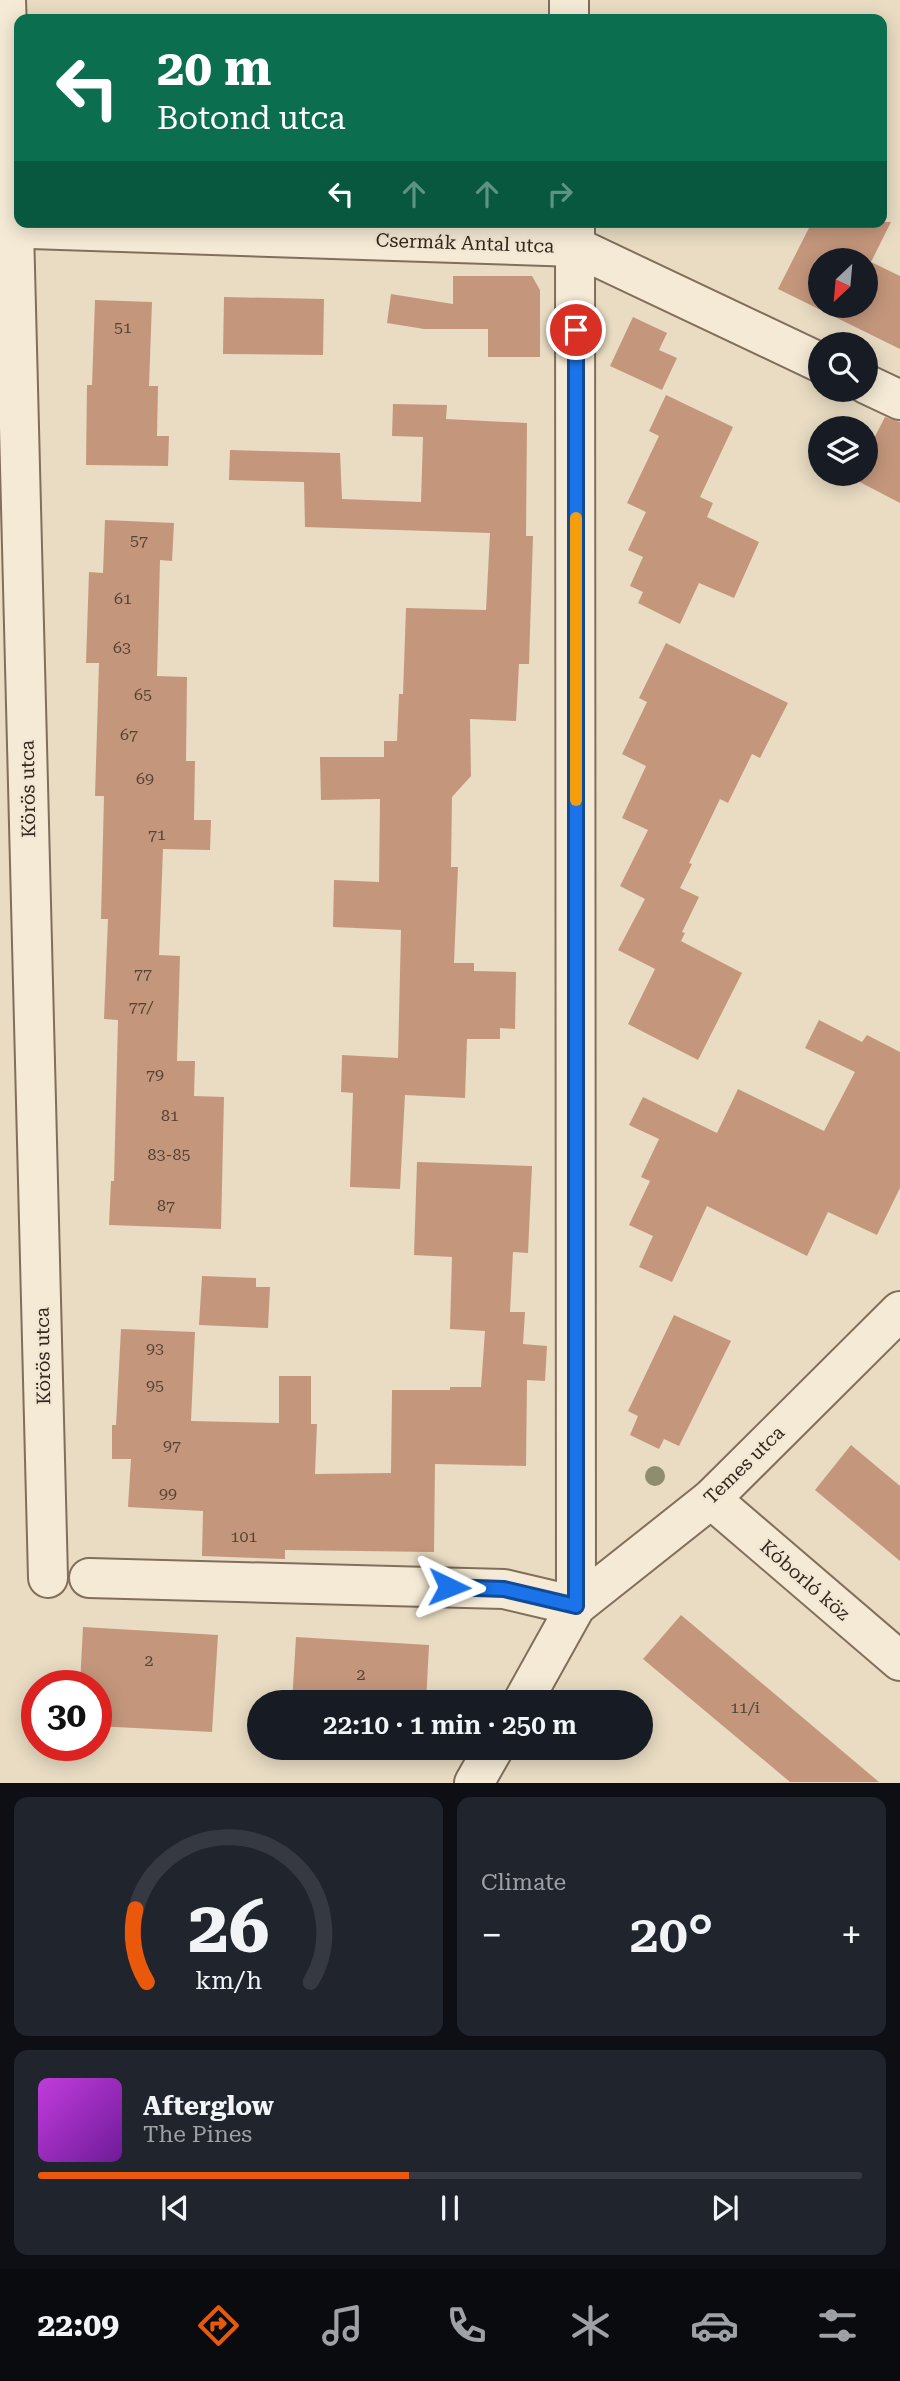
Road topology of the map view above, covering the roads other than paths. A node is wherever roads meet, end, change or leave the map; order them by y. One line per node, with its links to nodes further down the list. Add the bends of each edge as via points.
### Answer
1 (6, 0): 2 (street, Körös utca)
2 (7, 229): 3 (street, Csermák Antal utca); 9 (street, Körös utca)
3 (575, 234): 4 (street, Csermák Antal utca); 11 (street)
4 (808, 356)
5 (878, 390): 6 (street)
6 (900, 400)
7 (900, 1311): 8 (street, Temes utca)
8 (711, 1499): 11 (street, Temes utca); 12 (street, Kóborló köz)
9 (48, 1578)
10 (89, 1578): 11 (street, via 504,1589)
11 (576, 1606): 13 (street)
12 (900, 1661)
13 (529, 1690)
14 (487, 1760): 15 (street)
15 (474, 1783)

